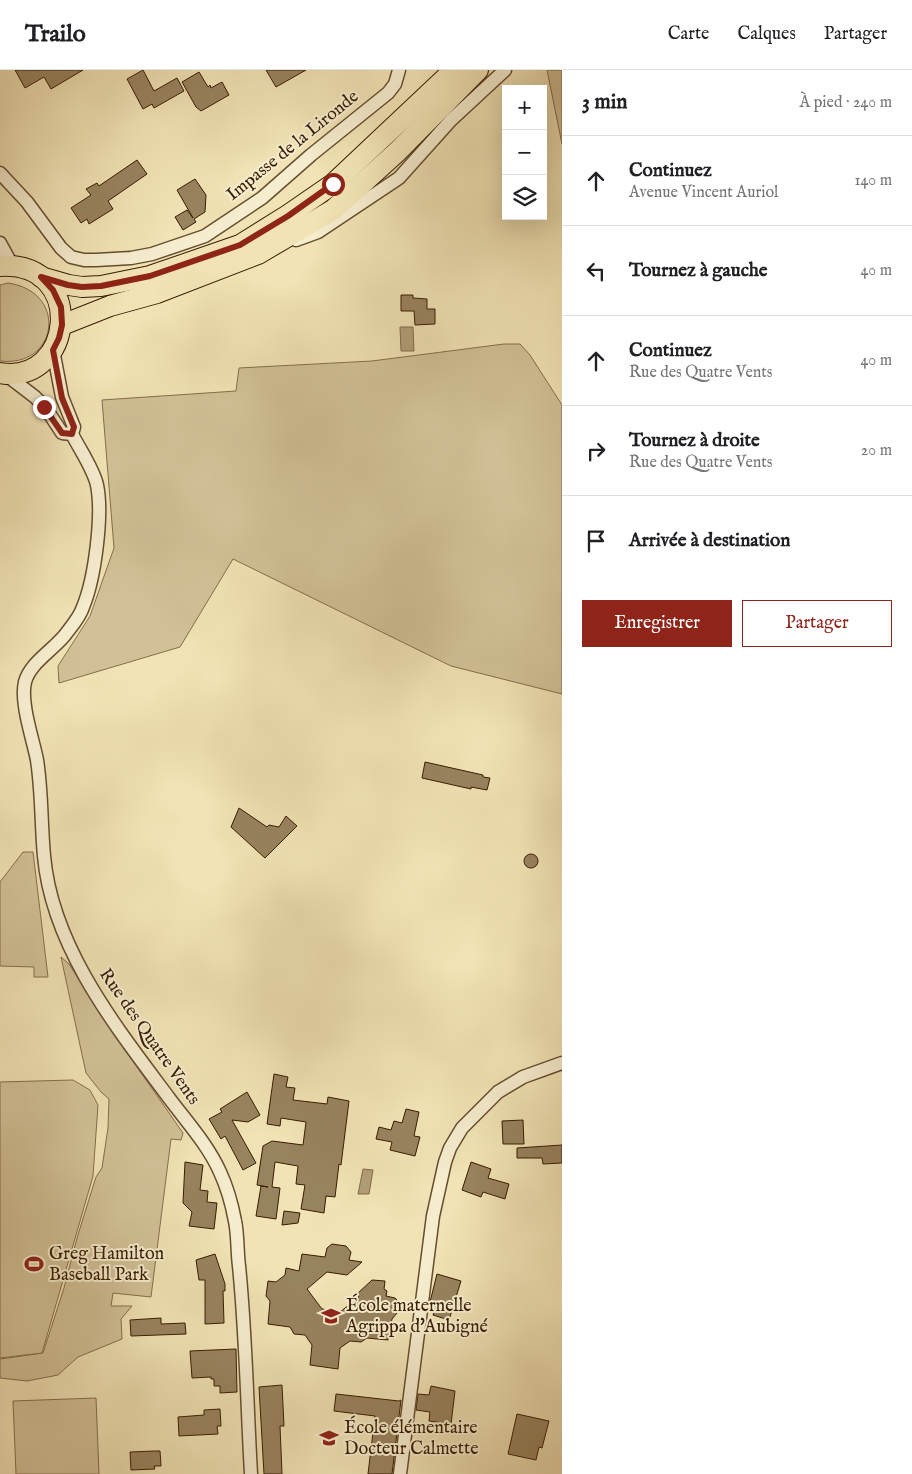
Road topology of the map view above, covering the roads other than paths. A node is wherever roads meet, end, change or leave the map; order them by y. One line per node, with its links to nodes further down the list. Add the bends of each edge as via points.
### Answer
1 (399, 70): 5 (street, Impasse de la Lironde, via 388,93 262,198 205,236 152,254 96,260 71,257)
2 (454, 70): 9 (main road, via 333,184 240,245 150,276 101,286 68,285)
3 (478, 70): 7 (main road, via 398,151 333,210)
4 (505, 70): 7 (street, via 452,120 399,178 318,232)
5 (0, 173)
6 (0, 243): 8 (street)
7 (258, 254): 10 (main road)
8 (6, 266): 9 (main road, via 32,271)
9 (41, 277): 10 (main road, via 53,290 61,307)
10 (62, 325): 11 (main road)
11 (53, 350): 12 (main road, via 27,371); 13 (street, Rue des Quatre Vents, via 62,398 74,427)
12 (2, 374): 13 (street, Rue des Quatre Vents, via 35,397 62,433)
13 (72, 434): 15 (street, Rue des Quatre Vents, via 96,482 100,511 90,584 83,609 64,637 36,664 25,681 28,725 38,774 45,864 58,919 83,974 116,1027 204,1144 220,1172 230,1201 236,1222 242,1295)
14 (562, 1063): 16 (street, via 523,1077 498,1092 462,1128 450,1148 433,1216)
15 (251, 1474)
16 (400, 1474)

